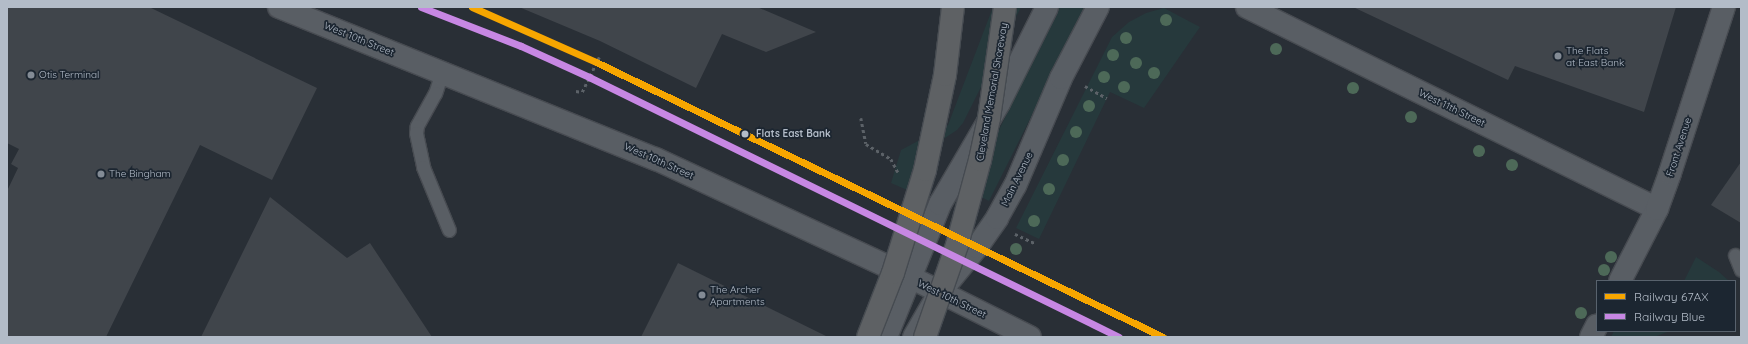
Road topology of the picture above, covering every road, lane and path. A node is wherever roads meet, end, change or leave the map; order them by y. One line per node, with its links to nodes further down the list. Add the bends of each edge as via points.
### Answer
1 (279, 7): 9 (street, West 10th Street)
2 (953, 7): 25 (highway, bridge, via 945,75 925,170 878,317)
3 (1005, 7): 28 (highway, Cleveland Memorial Shoreway, bridge, via 989,118 980,160 957,245)
4 (1047, 7): 21 (street, via 999,103 940,204)
5 (1098, 7): 23 (street, Main Avenue, via 1061,78 1005,205 988,232)
6 (1247, 7): 15 (street, West 11th Street)
7 (1724, 7): 15 (street, Front Avenue)
8 (599, 57): 11 (path, via 582,92)
9 (442, 72): 16 (lane, via 416,133 423,167); 21 (street, West 10th Street, via 656,159)
10 (1079, 83): 12 (path)
11 (576, 91)
12 (1107, 98)
13 (861, 118): 14 (path)
14 (866, 144)
15 (1657, 209): 22 (street, Front Avenue)
16 (448, 230)
17 (1009, 231): 18 (path)
18 (1036, 244)
19 (1735, 255): 20 (lane)
20 (1741, 270)
21 (910, 278): 23 (street, West 10th Street); 26 (street)
22 (1621, 280)
23 (940, 292): 27 (street, Main Avenue); 29 (street, West 10th Street)
24 (1596, 327): 30 (street)
25 (868, 337)
26 (886, 337)
27 (914, 337)
28 (925, 337)
29 (1030, 337)
30 (1591, 337)

